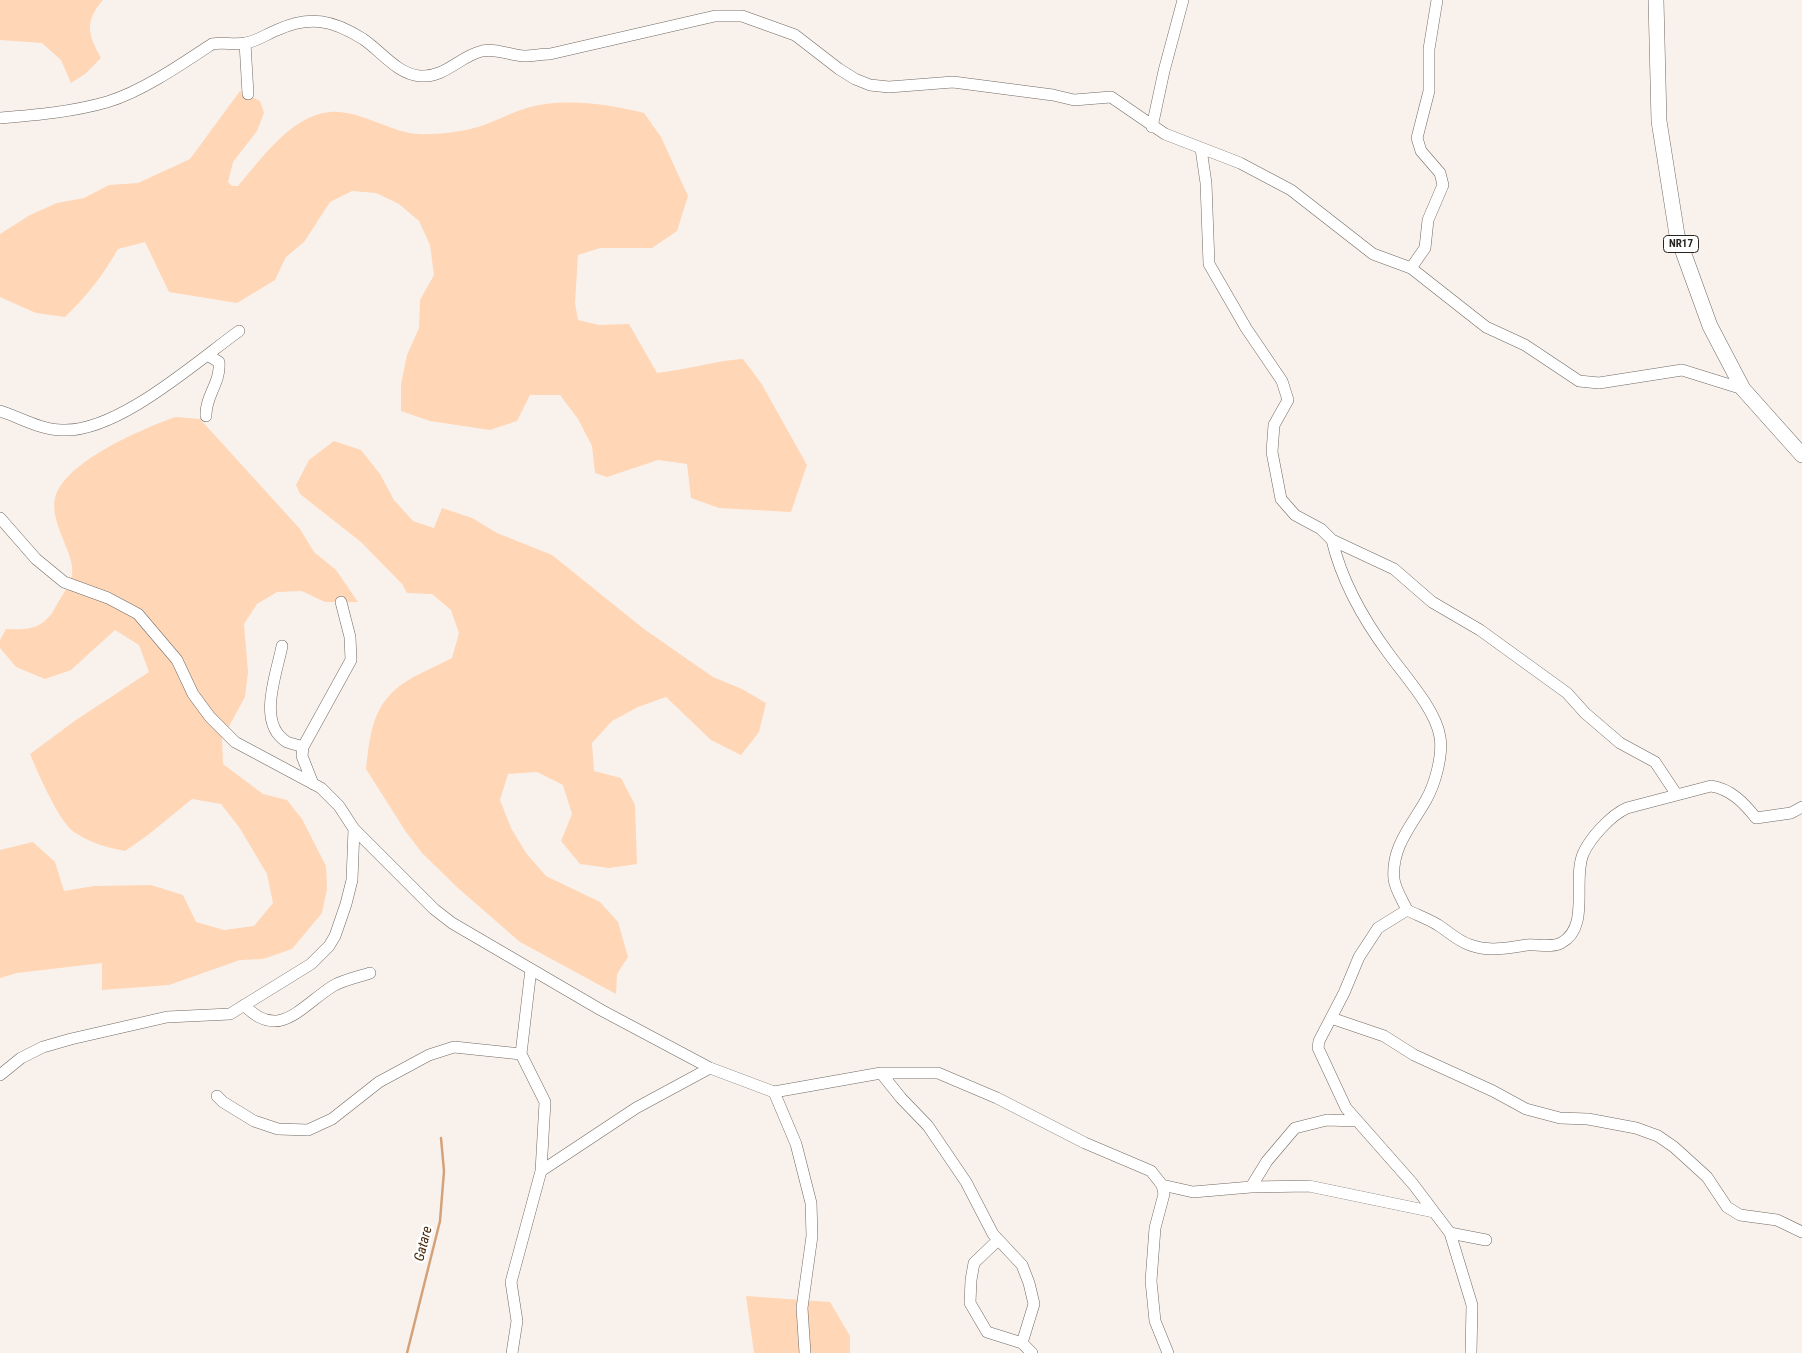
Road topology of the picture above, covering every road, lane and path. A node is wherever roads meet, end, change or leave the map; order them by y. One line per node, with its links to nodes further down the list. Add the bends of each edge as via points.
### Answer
1 (1183, 0): 7 (street)
2 (1437, 0): 9 (street, via 1429,50 1429,91 1416,138 1420,151 1440,173 1443,185 1428,220 1425,248)
3 (1656, 0): 12 (main road, NR17, via 1659,121 1677,235 1710,326)
4 (245, 43): 5 (street); 6 (street, via 212,44 108,102); 7 (street, via 302,20 326,22 348,30 407,72 418,76 436,75 485,51 524,56 550,54 715,16 742,16 795,35 839,69 870,85 889,87 953,82 1074,100 1110,97)
5 (248, 94)
6 (0, 118)
7 (1152, 127): 8 (street)
8 (1202, 149): 9 (street, via 1240,163 1291,190 1373,254); 17 (street, via 1209,264 1282,381 1288,400 1274,425 1272,441 1273,468 1281,499 1294,515 1321,529)
9 (1411, 268): 12 (street, via 1486,328 1525,344 1578,381 1600,383 1682,370)
10 (240, 331): 11 (street)
11 (209, 356): 13 (street, via 136,405 90,426 62,431); 14 (street, via 219,362 219,367 217,381 207,400)
12 (1743, 389): 15 (main road, NR17)
13 (0, 411)
14 (206, 416)
15 (1802, 455)
16 (0, 518): 21 (street, via 36,559 64,582 108,598 138,614 178,660 193,694 234,742)
17 (1332, 540): 22 (street, via 1394,569 1432,602 1480,630 1567,693 1620,743 1655,762); 25 (street, via 1347,585 1360,611 1418,691 1440,737 1439,759 1426,799 1407,827 1395,861 1394,880)
18 (341, 602): 20 (street, via 350,637 351,660)
19 (282, 646): 20 (street, via 271,720 287,742)
20 (302, 747): 21 (street, via 302,756)
21 (313, 784): 24 (street, via 339,806)
22 (1677, 795): 23 (street, via 1719,787 1742,801 1756,818 1791,813); 25 (street, via 1627,808 1605,824 1583,853 1576,925 1569,938 1558,945 1528,945 1502,950 1472,946)
23 (1802, 807)
24 (354, 829): 26 (street, via 434,909); 28 (street, via 352,880 332,941 311,964)
25 (1406, 910): 29 (street, via 1378,928 1359,957)
26 (531, 969): 30 (street); 31 (street)
27 (370, 973): 28 (street, via 334,986 289,1019 275,1022 257,1017)
28 (244, 1005): 33 (street, via 230,1014 167,1017 43,1047 21,1058)
29 (1331, 1018): 36 (street, via 1318,1048 1334,1085); 42 (street, via 1384,1036 1414,1055 1526,1109 1560,1118 1588,1119 1636,1128 1658,1136 1707,1177 1726,1207 1740,1216 1777,1220)
30 (521, 1054): 35 (street, via 454,1047 429,1055 380,1082 332,1119 308,1130 278,1129 254,1121); 37 (street, via 545,1102)
31 (710, 1068): 34 (street); 37 (street, via 636,1108)
32 (881, 1072): 34 (street); 38 (street, via 938,1073 1151,1172); 43 (street, via 928,1126 966,1182)
33 (0, 1075)
34 (774, 1092): 47 (street, via 796,1144 811,1203 812,1236 802,1308)
35 (216, 1096)
36 (1356, 1121): 39 (street, via 1327,1120 1295,1128 1267,1161); 40 (street)
37 (542, 1171): 46 (street, via 511,1282 517,1321)
38 (1162, 1185): 39 (street, via 1193,1192); 49 (street, via 1164,1194 1156,1228 1151,1281 1155,1321)
39 (1251, 1187): 40 (street, via 1309,1186)
40 (1434, 1212): 41 (street)
41 (1450, 1232): 44 (street); 50 (street, via 1472,1305)
42 (1802, 1232)
43 (998, 1240): 45 (street, via 1022,1265 1034,1304); 45 (street, via 974,1263 970,1303 987,1332)
44 (1486, 1240)
45 (1022, 1343): 48 (street)
46 (512, 1353)
47 (805, 1353)
48 (1032, 1353)
49 (1168, 1353)
50 (1471, 1353)

